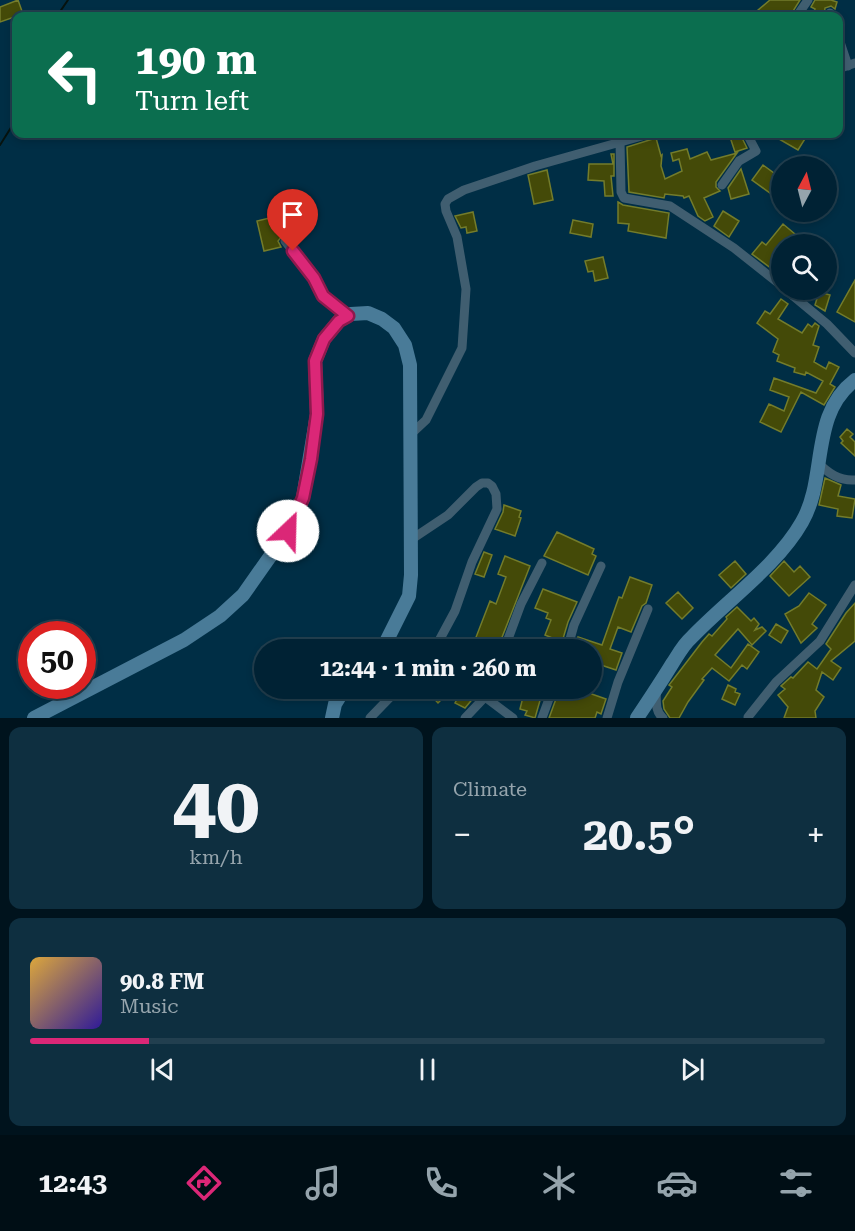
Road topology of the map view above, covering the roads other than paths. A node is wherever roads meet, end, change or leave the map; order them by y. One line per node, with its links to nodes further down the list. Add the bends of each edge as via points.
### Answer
1 (632, 138): 3 (street)
2 (749, 138): 4 (street, via 756,151 739,161)
3 (620, 141): 6 (street, via 624,198 670,206); 11 (street, via 464,190 448,199 446,211 457,237 466,290 462,348 426,420)
4 (722, 185)
5 (285, 242): 8 (street, via 323,296)
6 (771, 277)
7 (798, 300): 9 (street)
8 (348, 316): 11 (main road, via 368,313 382,319 394,328 405,345 410,365); 30 (main road, via 324,339 315,361 317,414 303,498 288,531 243,595 184,640)
9 (855, 353)
10 (855, 380): 12 (main road, via 834,404 824,427)
11 (411, 434): 14 (main road)
12 (817, 462): 13 (street, via 836,477); 23 (main road, via 813,496 788,545 689,639)
13 (855, 480)
14 (412, 539): 19 (main road, via 409,596); 20 (street, via 448,515 482,483 492,486 497,508)
15 (542, 563): 21 (street)
16 (601, 566): 22 (street)
17 (855, 585): 29 (street, via 820,641 776,682)
18 (648, 609): 36 (street)
19 (386, 639)
20 (440, 639)
21 (508, 639)
22 (570, 639)
23 (656, 689): 37 (main road); 38 (street, via 658,714)
24 (338, 699): 31 (main road)
25 (388, 699): 32 (street)
26 (482, 699): 33 (street)
27 (493, 699): 34 (street)
28 (549, 699): 35 (street)
29 (748, 717)
30 (34, 718)
31 (332, 718)
32 (370, 718)
33 (465, 718)
34 (513, 718)
35 (542, 718)
36 (607, 718)
37 (637, 718)
38 (663, 718)

